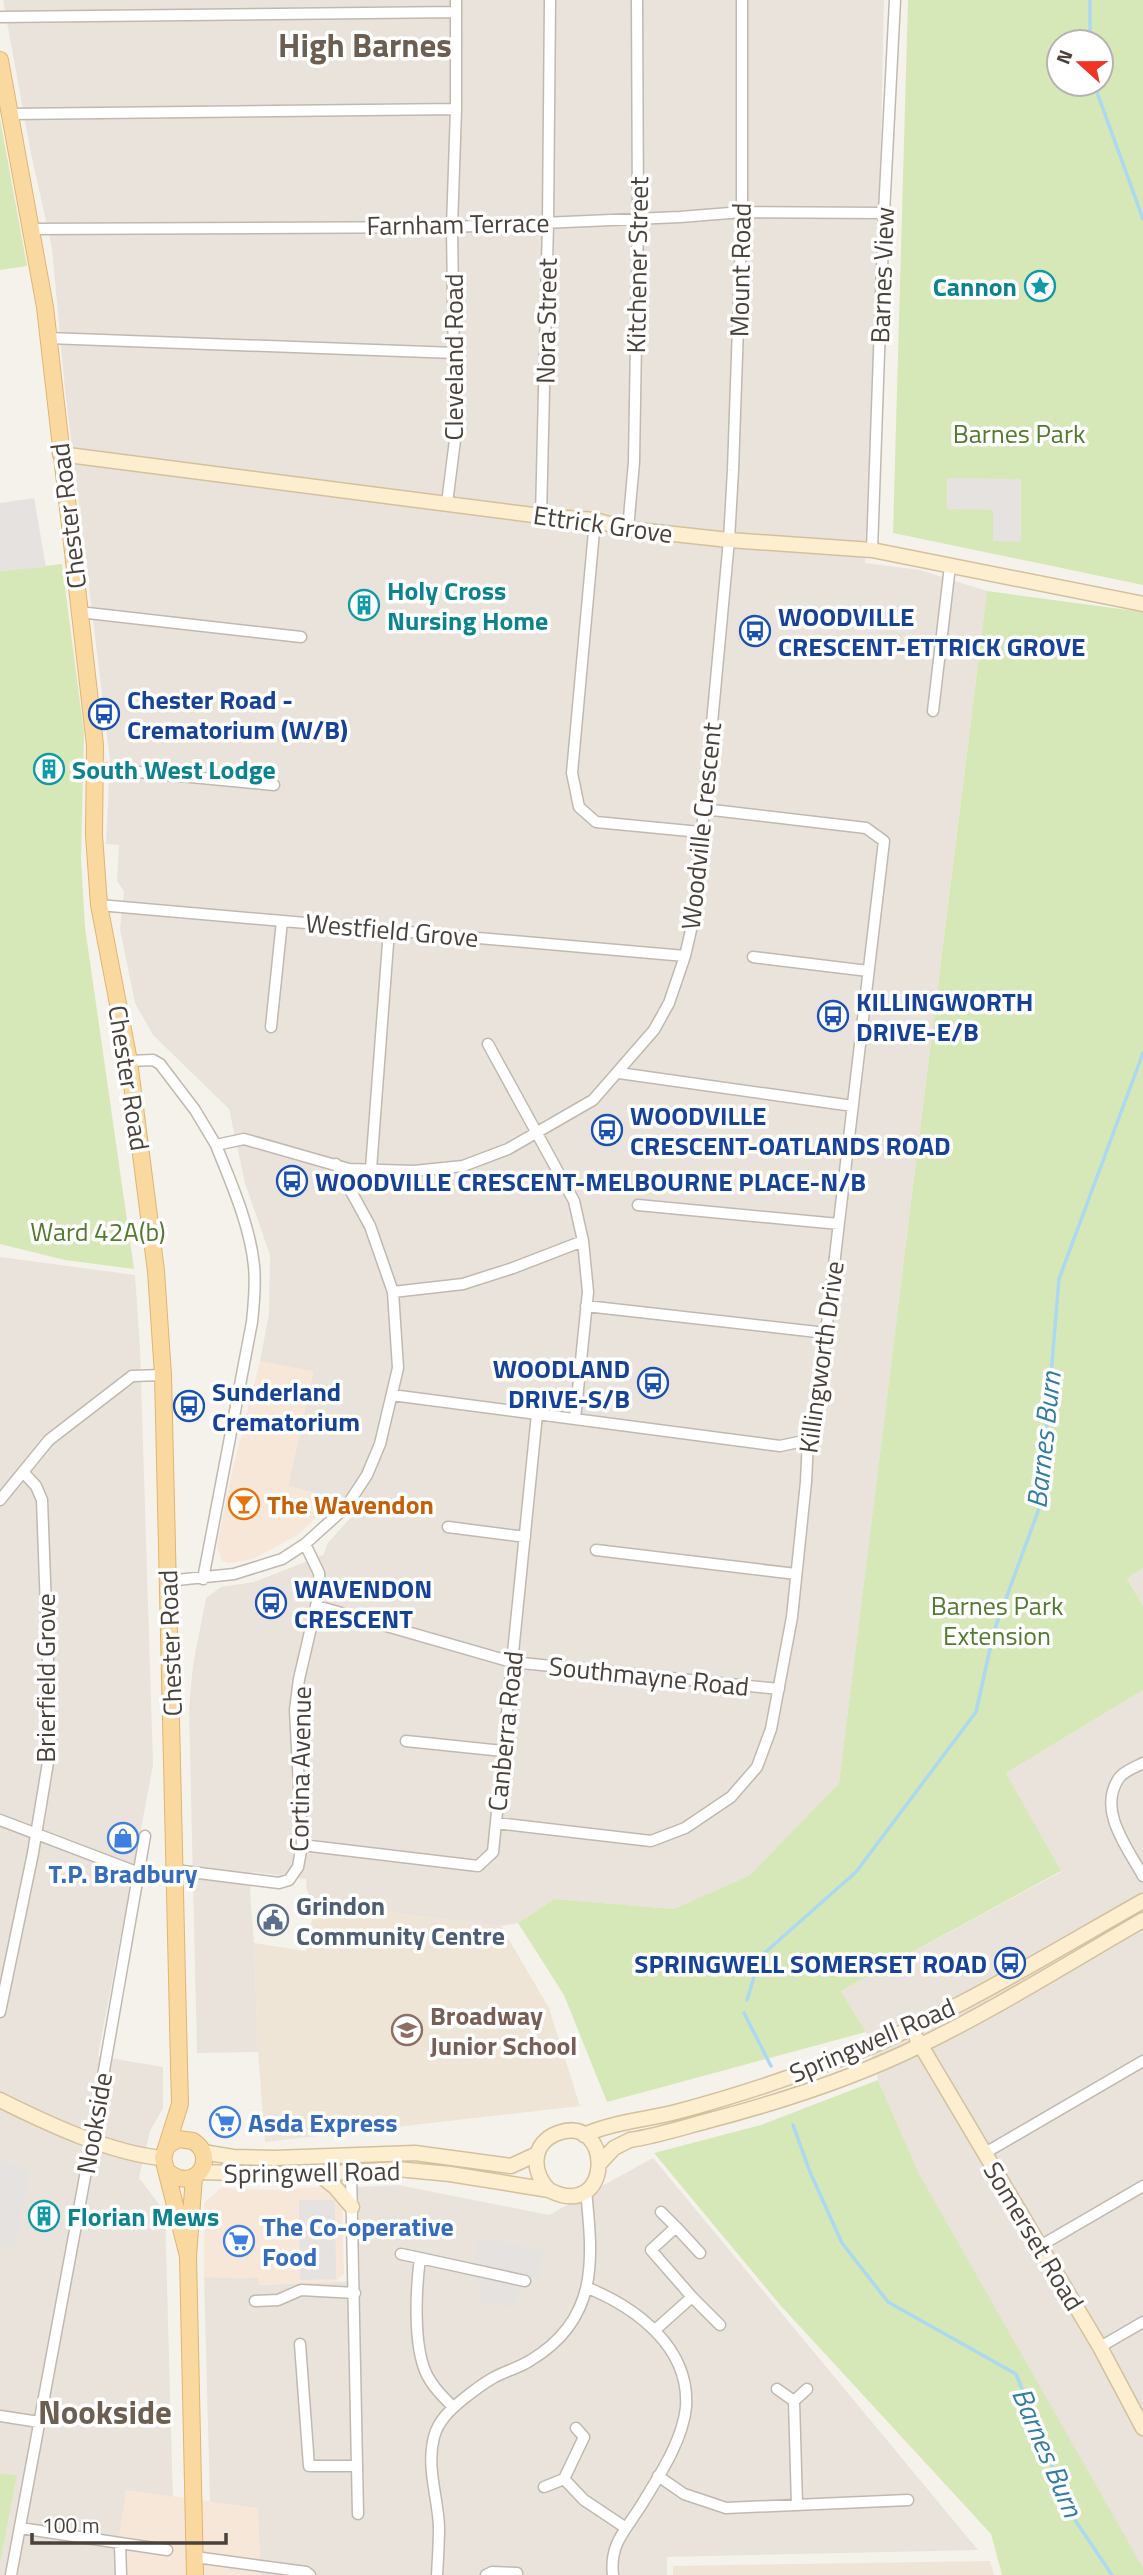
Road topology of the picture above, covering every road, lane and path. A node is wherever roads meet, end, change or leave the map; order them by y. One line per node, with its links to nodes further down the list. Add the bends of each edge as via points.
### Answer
1 (550, 0): 13 (street, Nora Street)
2 (638, 0): 12 (street, Kitchener Street)
3 (742, 0): 10 (street, Mount Road)
4 (895, 0): 11 (street, Barnes View)
5 (456, 6): 6 (street); 8 (street, Cleveland Road)
6 (0, 17)
7 (0, 60): 9 (main road, Chester Road)
8 (456, 109): 9 (street); 14 (street, Cleveland Road)
9 (10, 114): 15 (main road, Chester Road)
10 (742, 212): 11 (street, Farnham Terrace); 12 (street, Farnham Terrace); 23 (street, Mount Road)
11 (884, 213): 24 (street, Barnes View)
12 (638, 219): 13 (street, Farnham Terrace); 22 (street, Kitchener Street, via 634,462)
13 (548, 222): 14 (street, Farnham Terrace); 20 (street, Nora Street)
14 (453, 227): 15 (street, Farnham Terrace); 17 (street, Cleveland Road)
15 (32, 229): 16 (main road, Chester Road)
16 (48, 338): 17 (street); 18 (main road, Chester Road)
17 (455, 353): 19 (street, Cleveland Road, via 455,440)
18 (60, 454): 19 (main road, Ettrick Grove); 27 (main road, Chester Road)
19 (447, 503): 20 (main road, Ettrick Grove)
20 (541, 516): 21 (main road, Ettrick Grove)
21 (595, 520): 22 (main road, Ettrick Grove); 33 (street, via 572,773 579,807 596,822)
22 (628, 529): 23 (main road, Ettrick Grove)
23 (729, 540): 24 (main road, Ettrick Grove); 32 (street, Woodville Crescent)
24 (872, 550): 25 (main road, Ettrick Grove)
25 (950, 566): 26 (main road, Ettrick Grove); 29 (street)
26 (1143, 604)
27 (79, 611): 28 (street); 30 (main road, Chester Road)
28 (301, 637)
29 (933, 711)
30 (96, 768): 31 (street); 34 (main road, Chester Road, via 94,845)
31 (274, 785)
32 (704, 809): 33 (street, Woodville Crescent); 39 (street, Killingworth Drive, via 866,828 884,841)
33 (701, 832): 37 (street, Woodville Crescent, via 694,917)
34 (99, 905): 35 (street, Westfield Grove); 42 (main road, Chester Road)
35 (282, 921): 36 (street, Westfield Grove); 40 (street)
36 (388, 930): 37 (street, Westfield Grove); 48 (street)
37 (685, 956): 43 (street, Woodville Crescent, via 669,1003)
38 (753, 957): 39 (street)
39 (868, 971): 44 (street, Killingworth Drive)
40 (271, 1027)
41 (488, 1044): 45 (street)
42 (129, 1061): 46 (street, via 160,1064); 55 (main road, Chester Road, via 156,1272)
43 (620, 1073): 44 (street); 45 (street, Woodville Crescent, via 593,1100)
44 (853, 1106): 50 (street, Killingworth Drive)
45 (536, 1134): 48 (street, Woodville Crescent, via 463,1166); 51 (street, via 574,1201)
46 (216, 1145): 47 (street, Woodville Crescent, via 244,1139); 67 (street, via 249,1242 255,1292)
47 (336, 1164): 48 (street, Woodville Crescent); 52 (street, via 370,1226)
48 (370, 1169)
49 (638, 1205): 50 (street)
50 (839, 1224): 54 (street, Killingworth Drive)
51 (583, 1241): 52 (street, via 463,1284); 53 (street)
52 (393, 1292): 56 (street, via 398,1368)
53 (586, 1306): 54 (street); 58 (street)
54 (826, 1333): 59 (street, Killingworth Drive, via 817,1409)
55 (163, 1375): 60 (street, via 132,1376 49,1440); 68 (main road, Chester Road)
56 (392, 1395): 57 (street); 64 (street, via 367,1475 346,1507)
57 (537, 1414): 58 (street); 63 (street, Canberra Road)
58 (575, 1419): 59 (street, via 780,1446)
59 (808, 1440): 66 (street, Killingworth Drive)
60 (23, 1472): 61 (street); 76 (street, Brierfield Grove, via 42,1500 51,1744)
61 (0, 1500)
62 (448, 1527): 63 (street)
63 (525, 1536): 70 (street, Canberra Road)
64 (305, 1544): 67 (street, via 258,1568); 69 (street, Cortina Avenue, via 319,1573)
65 (596, 1550): 66 (street)
66 (796, 1574): 71 (street, Killingworth Drive)
67 (204, 1578): 68 (street)
68 (167, 1581): 84 (main road, Chester Road)
69 (317, 1606): 70 (street, Southmayne Road); 82 (street, Cortina Avenue, via 295,1710)
70 (512, 1662): 71 (street, Southmayne Road); 73 (street, Canberra Road)
71 (779, 1689): 77 (street, Killingworth Drive, via 757,1767 731,1797 685,1828 651,1841)
72 (406, 1741): 73 (street)
73 (503, 1751): 77 (street, Canberra Road)
74 (1143, 1763): 86 (street, via 1120,1776 1109,1804 1118,1833)
75 (0, 1820): 78 (street)
76 (39, 1820): 78 (street); 79 (street, Brierfield Grove)
77 (496, 1823): 82 (street, Canberra Road, via 493,1852 478,1866)
78 (21, 1829): 79 (street)
79 (36, 1836): 81 (street); 83 (street, Brierfield Grove)
80 (145, 1836): 85 (street, Nookside)
81 (62, 1844): 83 (street); 85 (street)
82 (302, 1845): 84 (street, Cortina Avenue, via 298,1867 289,1880 279,1883)
83 (33, 1853): 90 (street, Brierfield Grove)
84 (174, 1870): 96 (main road, Chester Road)
85 (139, 1873): 98 (street, Nookside)
86 (1143, 1876)
87 (1143, 1901): 92 (main road, Springwell Road)
88 (1143, 1920): 93 (main road, Springwell Road)
89 (0, 1951): 90 (street)
90 (12, 1957): 91 (street, Brierfield Grove)
91 (0, 2012)
92 (912, 2027): 93 (main road, Somerset Road); 97 (main road, Springwell Road, via 834,2061 749,2090 603,2126)
93 (921, 2045): 100 (main road, Somerset Road); 103 (main road, Springwell Road, via 793,2096 630,2140)
94 (1143, 2061): 100 (street)
95 (0, 2101): 98 (main road)
96 (180, 2104): 99 (main road, Chester Road); 102 (main road, Chester Road)
97 (584, 2135): 101 (main road, Springwell Road, via 561,2132 547,2139); 103 (main road, via 597,2150)
98 (92, 2139): 102 (main road, via 128,2152); 133 (street, Nookside)
99 (198, 2146): 101 (main road, Springwell Road, via 233,2157 415,2153 511,2166); 102 (main road, via 178,2139); 105 (main road, via 204,2162)
100 (985, 2153): 113 (main road, Somerset Road)
101 (537, 2154): 108 (main road, via 537,2175)
102 (166, 2158): 105 (main road, via 181,2180); 116 (main road)
103 (600, 2163): 109 (main road, Springwell Road, via 596,2180)
104 (351, 2173): 106 (main road, Springwell Road); 108 (main road, Springwell Road, via 409,2170); 110 (street)
105 (197, 2175): 106 (main road, Springwell Road); 116 (main road)
106 (320, 2175): 110 (main road)
107 (1143, 2186): 113 (street)
108 (549, 2190): 109 (main road, Springwell Road, via 569,2196)
109 (586, 2191): 119 (street, via 591,2239)
110 (352, 2207): 120 (street)
111 (661, 2212): 112 (street)
112 (676, 2227): 114 (street); 121 (street, via 650,2250)
113 (1040, 2246): 127 (main road, Somerset Road)
114 (700, 2253)
115 (401, 2254): 117 (street)
116 (188, 2256): 147 (main road)
117 (420, 2258): 118 (street); 131 (street, via 420,2355 436,2389)
118 (525, 2281)
119 (588, 2288): 125 (street, via 614,2298); 131 (street, via 576,2317 550,2348 493,2378)
120 (355, 2292): 122 (street, via 301,2290 278,2300); 136 (street)
121 (692, 2297): 124 (street); 125 (street)
122 (255, 2301)
123 (1143, 2322): 127 (street)
124 (720, 2325)
125 (655, 2330): 137 (street, via 674,2353 683,2377 686,2408)
126 (300, 2344): 136 (street, via 309,2466)
127 (1100, 2347): 135 (main road, Somerset Road)
128 (777, 2389): 130 (street)
129 (807, 2389): 130 (street)
130 (794, 2401): 141 (street)
131 (453, 2407): 153 (street, via 434,2436)
132 (0, 2416): 133 (street)
133 (39, 2422): 143 (street, Nookside)
134 (576, 2428): 138 (street, via 584,2437)
135 (1143, 2428)
136 (356, 2466): 142 (street)
137 (658, 2476): 141 (street, via 684,2494 726,2508); 144 (street)
138 (564, 2480): 139 (street); 144 (street, via 584,2500)
139 (544, 2487)
140 (908, 2500): 141 (street)
141 (797, 2505)
142 (358, 2514)
143 (20, 2528): 145 (street); 149 (street, Nookside)
144 (626, 2528): 155 (street, via 615,2543)
145 (120, 2544): 146 (street); 150 (street)
146 (167, 2550)
147 (195, 2557): 151 (main road); 152 (street)
148 (517, 2573): 154 (street)
149 (11, 2575)
150 (121, 2575)
151 (195, 2575)
152 (310, 2575)
153 (437, 2575)
154 (486, 2575)
155 (612, 2575)

